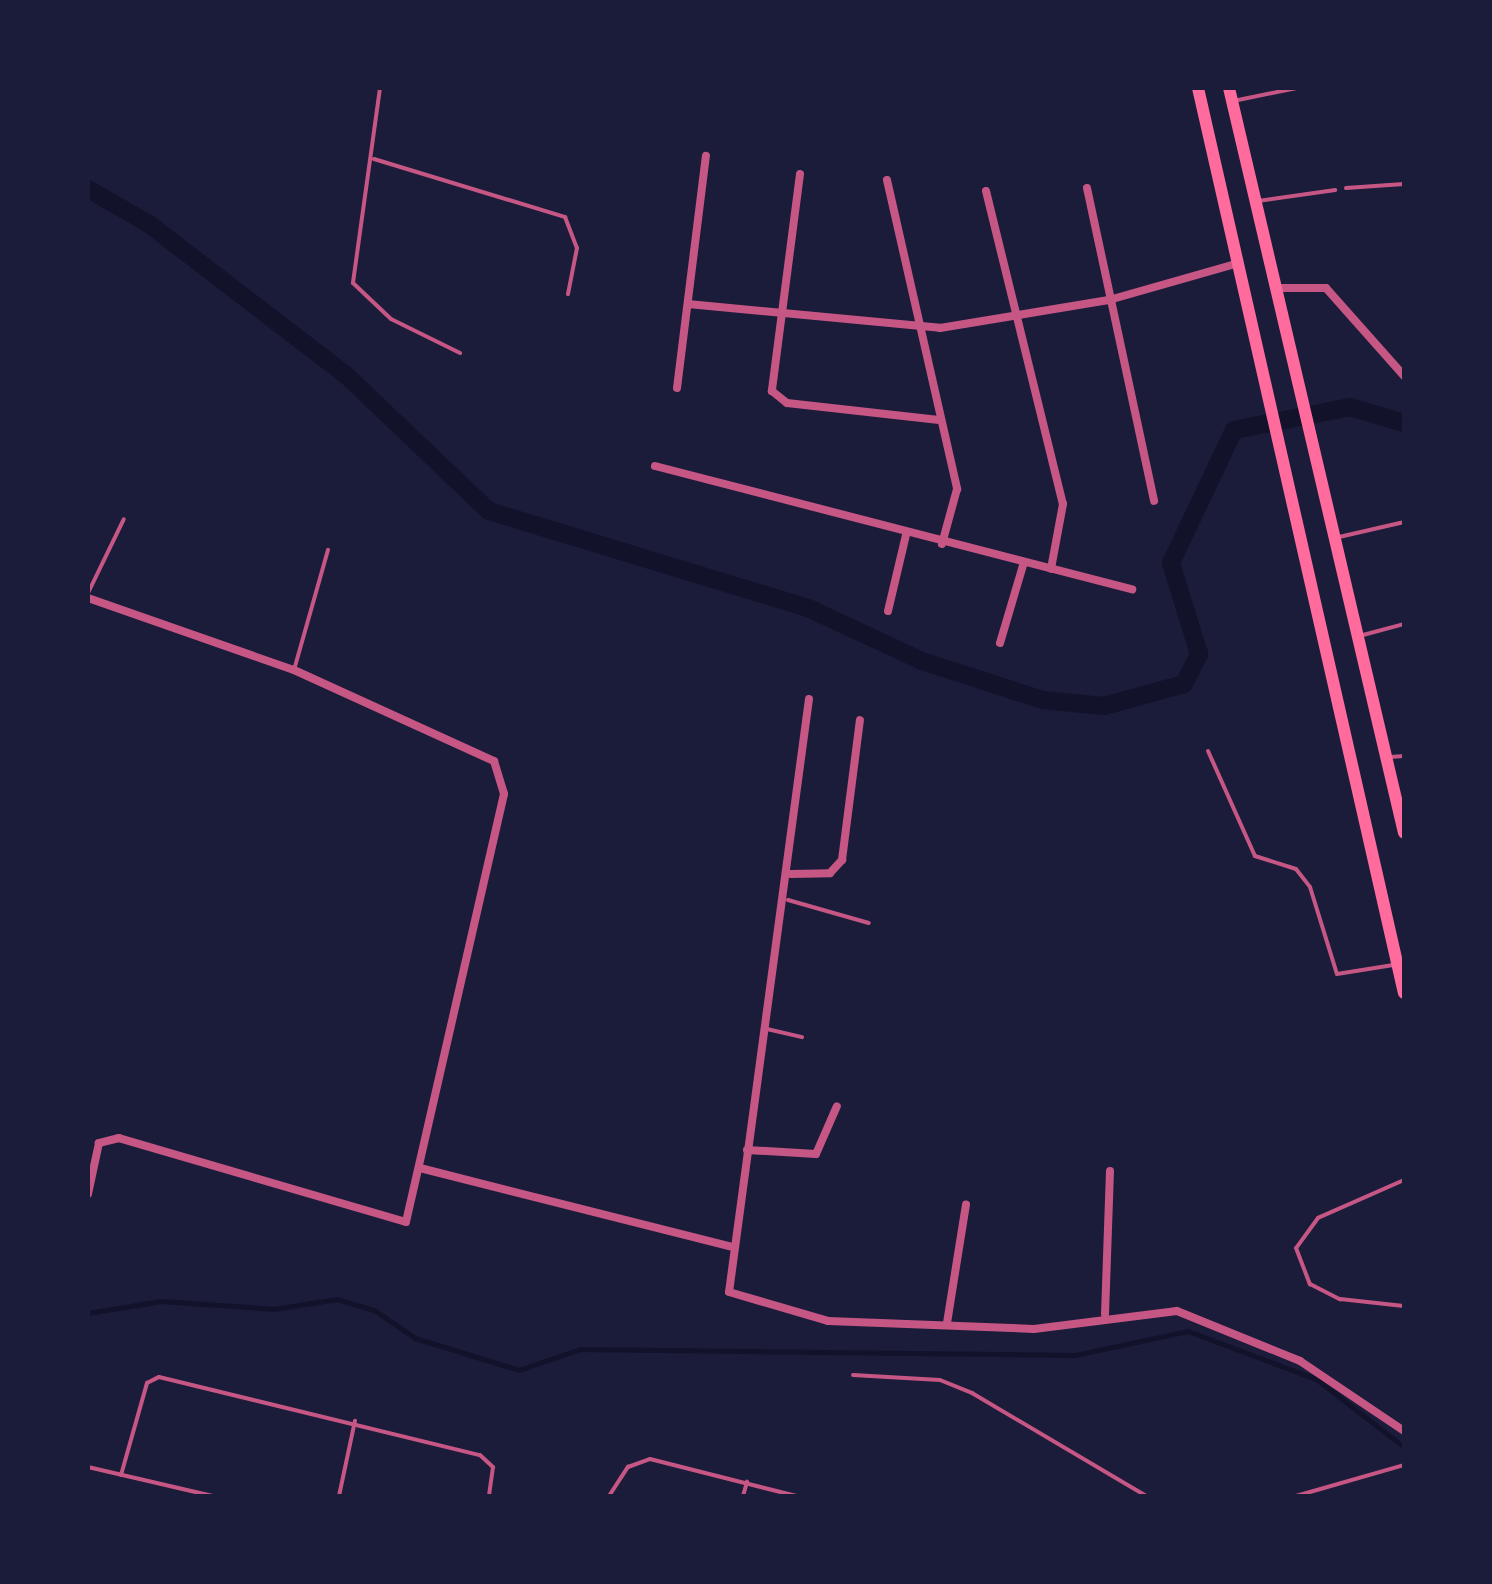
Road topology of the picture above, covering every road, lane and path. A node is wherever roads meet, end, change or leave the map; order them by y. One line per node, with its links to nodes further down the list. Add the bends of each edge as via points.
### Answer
1 (380, 88): 6 (lane)
2 (1198, 88): 15 (main road)
3 (1298, 88): 4 (lane)
4 (1231, 94): 14 (main road)
5 (706, 156): 19 (street)
6 (374, 158): 17 (lane, via 565,217 577,248); 23 (lane, via 353,283 391,319)
7 (800, 174): 20 (street)
8 (887, 180): 22 (street)
9 (1404, 184): 11 (lane)
10 (1087, 188): 18 (street)
11 (1346, 188)
12 (1335, 190): 14 (lane)
13 (986, 191): 21 (street)
14 (1258, 201): 16 (main road)
15 (1239, 264): 18 (street); 52 (main road)
16 (1278, 288): 24 (street, via 1326,288); 32 (main road)
17 (568, 294)
18 (1109, 300): 21 (street); 28 (street)
19 (688, 304): 20 (street); 25 (street)
20 (780, 312): 22 (street); 26 (street, via 777,398)
21 (1013, 319): 22 (street); 36 (street, via 1063,504)
22 (919, 327): 26 (street)
23 (460, 353)
24 (1404, 376)
25 (677, 388)
26 (939, 420): 33 (street, via 957,496)
27 (655, 466): 31 (street)
28 (1154, 501)
29 (124, 519): 38 (lane)
30 (1404, 522): 32 (lane)
31 (906, 535): 33 (street); 39 (street)
32 (1339, 538): 41 (main road)
33 (942, 544): 35 (street)
34 (328, 550): 43 (lane)
35 (1024, 562): 36 (street); 42 (street)
36 (1051, 568): 37 (street)
37 (1132, 589)
38 (88, 596): 43 (street)
39 (888, 611)
40 (1404, 624): 41 (lane)
41 (1362, 635): 47 (main road)
42 (1000, 643)
43 (294, 670): 58 (street, via 494,761 502,773)
44 (809, 699): 49 (street)
45 (860, 720): 49 (street, via 842,860 830,874)
46 (1208, 751): 52 (lane, via 1255,856 1296,869 1310,887 1337,974)
47 (1397, 757): 48 (main road)
48 (1404, 833)
49 (791, 874): 50 (street)
50 (788, 900): 51 (lane); 54 (street)
51 (869, 923)
52 (1397, 964): 53 (main road)
53 (1404, 994)
54 (767, 1030): 55 (lane); 57 (street)
55 (802, 1037)
56 (837, 1106): 57 (street, via 816,1154)
57 (747, 1150): 63 (street)
58 (420, 1168): 61 (street, via 400,1225 118,1138 99,1142); 63 (street)
59 (1110, 1170): 65 (street)
60 (1404, 1180): 64 (lane, via 1318,1218 1296,1248 1310,1284)
61 (88, 1194)
62 (966, 1206): 66 (street)
63 (732, 1246): 66 (street, via 729,1292 738,1300 828,1322)
64 (1404, 1306)
65 (1104, 1314): 66 (street, via 1034,1328); 69 (street, via 1177,1311 1216,1322 1300,1361)
66 (947, 1324)
67 (853, 1375): 80 (lane, via 898,1374 972,1392)
68 (355, 1421): 72 (lane, via 150,1378); 75 (lane); 76 (lane, via 489,1460)
69 (1404, 1431)
70 (1404, 1465): 81 (lane)
71 (88, 1467): 72 (lane)
72 (122, 1476): 74 (lane)
73 (747, 1482): 77 (lane, via 650,1459 628,1468); 78 (lane); 79 (lane)
74 (213, 1496)
75 (339, 1496)
76 (490, 1496)
77 (609, 1496)
78 (743, 1496)
79 (796, 1496)
80 (1146, 1496)
81 (1296, 1496)

